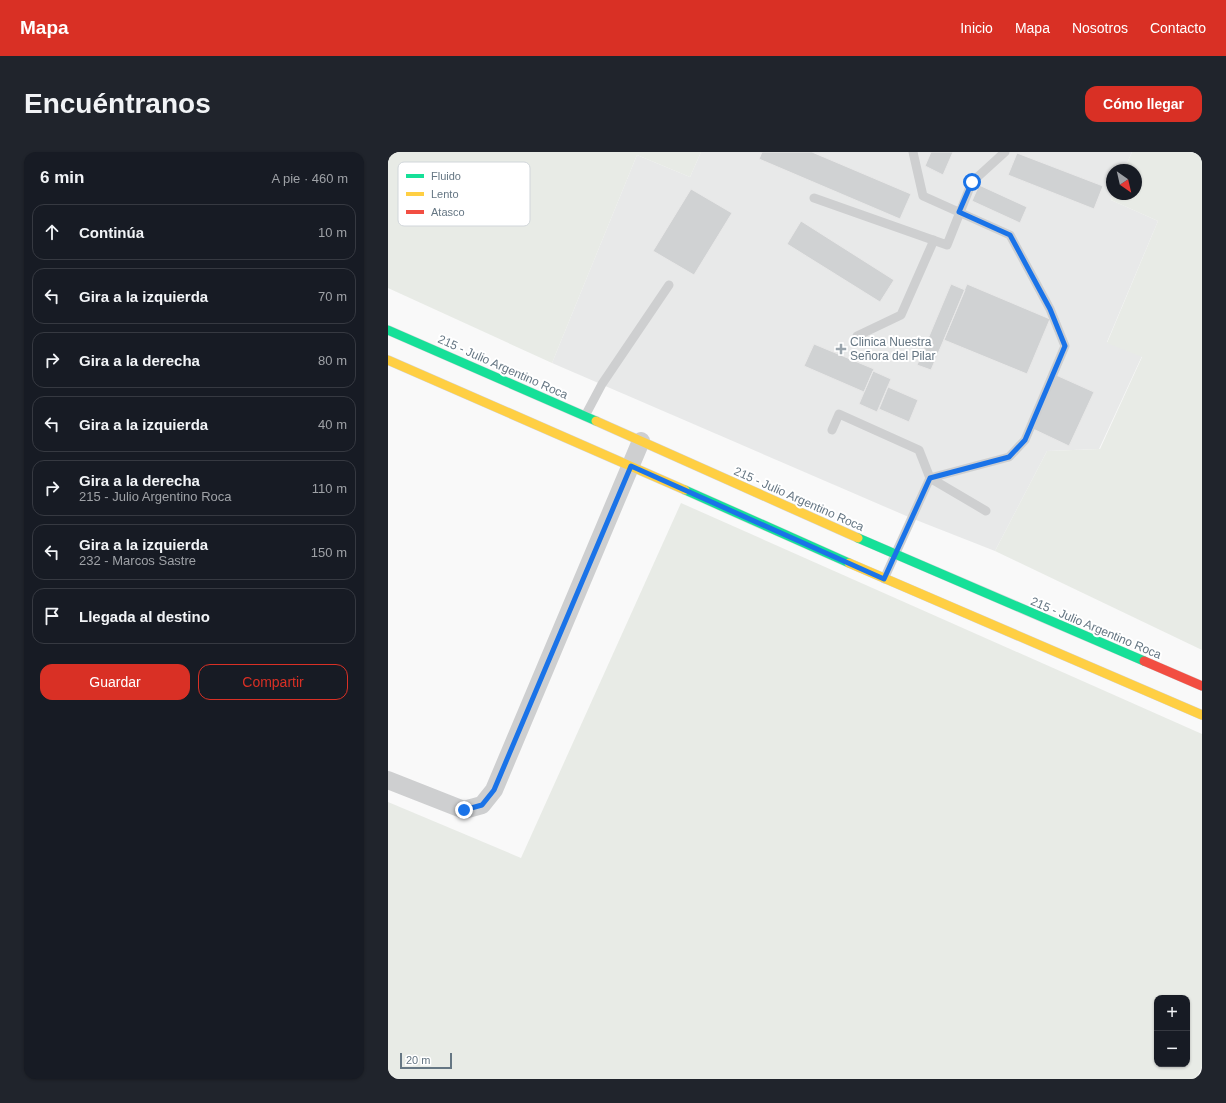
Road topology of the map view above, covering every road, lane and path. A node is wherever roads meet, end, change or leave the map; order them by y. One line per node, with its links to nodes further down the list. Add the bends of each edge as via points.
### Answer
1 (914, 152): 4 (lane, via 923,196)
2 (1005, 152): 4 (lane, via 972,182)
3 (814, 198): 5 (lane)
4 (959, 212): 5 (lane, via 947,244); 14 (lane, via 1010,235 1050,309 1065,346 1025,440 1009,457)
5 (934, 240): 8 (lane, via 901,315)
6 (669, 285): 10 (lane, via 602,384)
7 (388, 330): 10 (street, 215 - Julio Argentino Roca)
8 (857, 336)
9 (388, 360): 13 (street)
10 (585, 416): 12 (street, 215 - Julio Argentino Roca)
11 (832, 430): 14 (lane, via 839,414 919,450)
12 (641, 441): 13 (street); 16 (street, 215 - Julio Argentino Roca)
13 (631, 466): 17 (street); 20 (street, via 494,790 482,805 464,810)
14 (930, 478): 15 (lane); 16 (lane)
15 (986, 511)
16 (895, 555): 17 (lane); 18 (street, 215 - Julio Argentino Roca)
17 (884, 579): 19 (street)
18 (1202, 686)
19 (1202, 715)
20 (388, 780)

